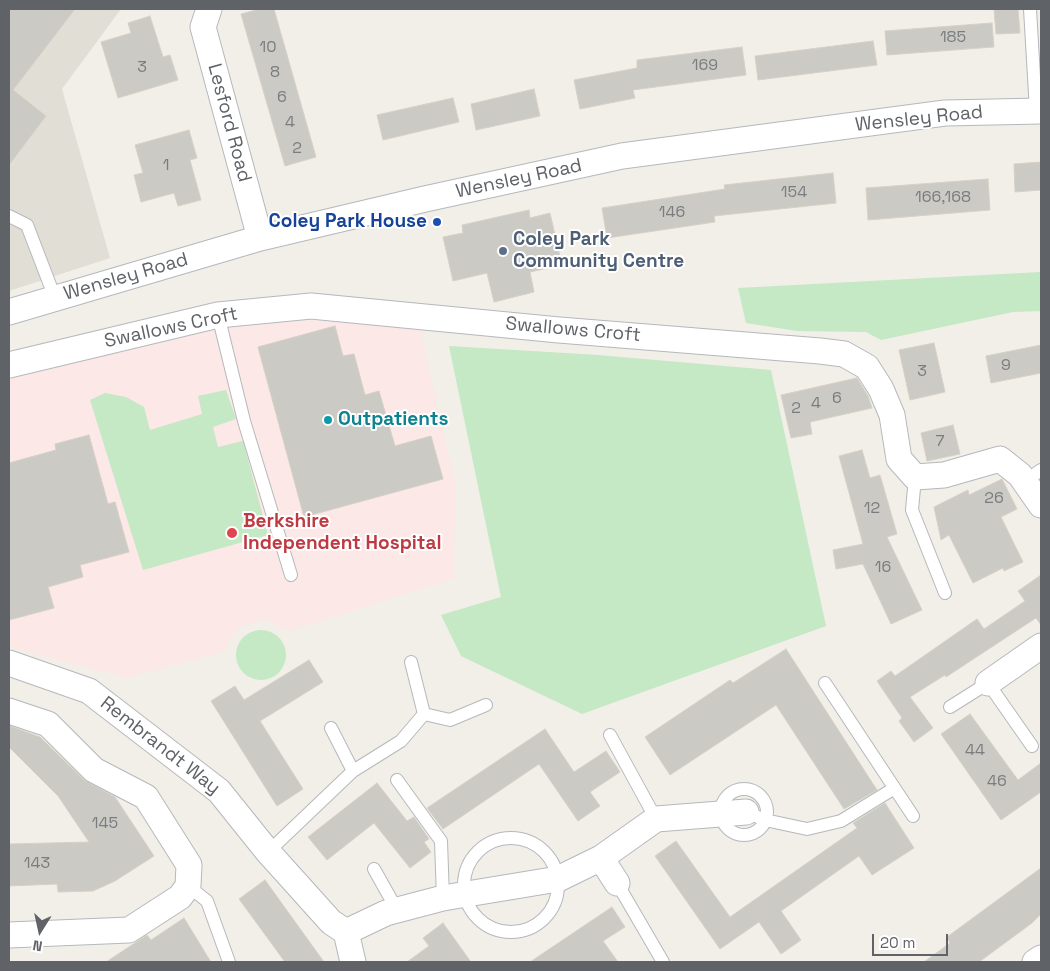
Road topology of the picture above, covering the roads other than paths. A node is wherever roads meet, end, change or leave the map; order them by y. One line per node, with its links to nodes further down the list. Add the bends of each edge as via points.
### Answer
1 (208, 9): 5 (street, Lesford Road, via 203,28)
2 (1030, 9): 3 (lane)
3 (1038, 111): 5 (street, Wensley Road, via 945,113 622,156)
4 (9, 216): 6 (lane, via 27,225)
5 (260, 238): 6 (street, Wensley Road)
6 (55, 298): 7 (street, Wensley Road)
7 (9, 312)
8 (218, 315): 9 (street, Swallows Croft); 11 (street, Swallows Croft, via 311,306 844,354 867,367 881,389 892,416 899,459); 13 (lane, via 244,421)
9 (9, 365)
10 (1033, 476): 11 (street, via 1000,459 944,475); 12 (street)
11 (915, 477): 14 (lane, via 912,510)
12 (1041, 505)
13 (291, 575)
14 (945, 593)
15 (1041, 646): 19 (street)
16 (411, 662): 23 (lane)
17 (9, 663): 33 (street, Rembrandt Way, via 89,691 219,791)
18 (825, 683): 29 (lane)
19 (988, 683): 21 (lane); 26 (lane)
20 (486, 705): 23 (lane, via 450,720)
21 (950, 707)
22 (9, 711): 38 (street, via 48,724 94,770 146,797 189,865)
23 (424, 714): 27 (lane, via 401,741)
24 (331, 728): 27 (lane)
25 (610, 735): 32 (lane)
26 (1032, 746)
27 (352, 771): 33 (lane)
28 (396, 780): 39 (lane, via 441,841)
29 (893, 789): 30 (lane, via 841,821 807,829); 31 (lane)
30 (755, 816): 32 (street, via 721,813)
31 (913, 816)
32 (656, 819): 34 (street)
33 (268, 852): 41 (street, Rembrandt Way, via 331,922)
34 (601, 858): 36 (street); 37 (street)
35 (374, 869): 40 (lane)
36 (558, 879): 39 (street); 39 (lane, via 556,901 548,916 520,932 505,933 490,928); 39 (lane, via 547,854 535,844 519,838 503,838 476,852)
37 (617, 883): 46 (lane)
38 (188, 886): 42 (street, via 180,897 129,930); 44 (lane, via 207,901)
39 (453, 896): 40 (street)
40 (398, 910): 41 (street)
41 (346, 932): 45 (street)
42 (9, 935)
43 (1041, 958): 47 (street)
44 (229, 962)
45 (354, 962)
46 (663, 962)
47 (1035, 962)

